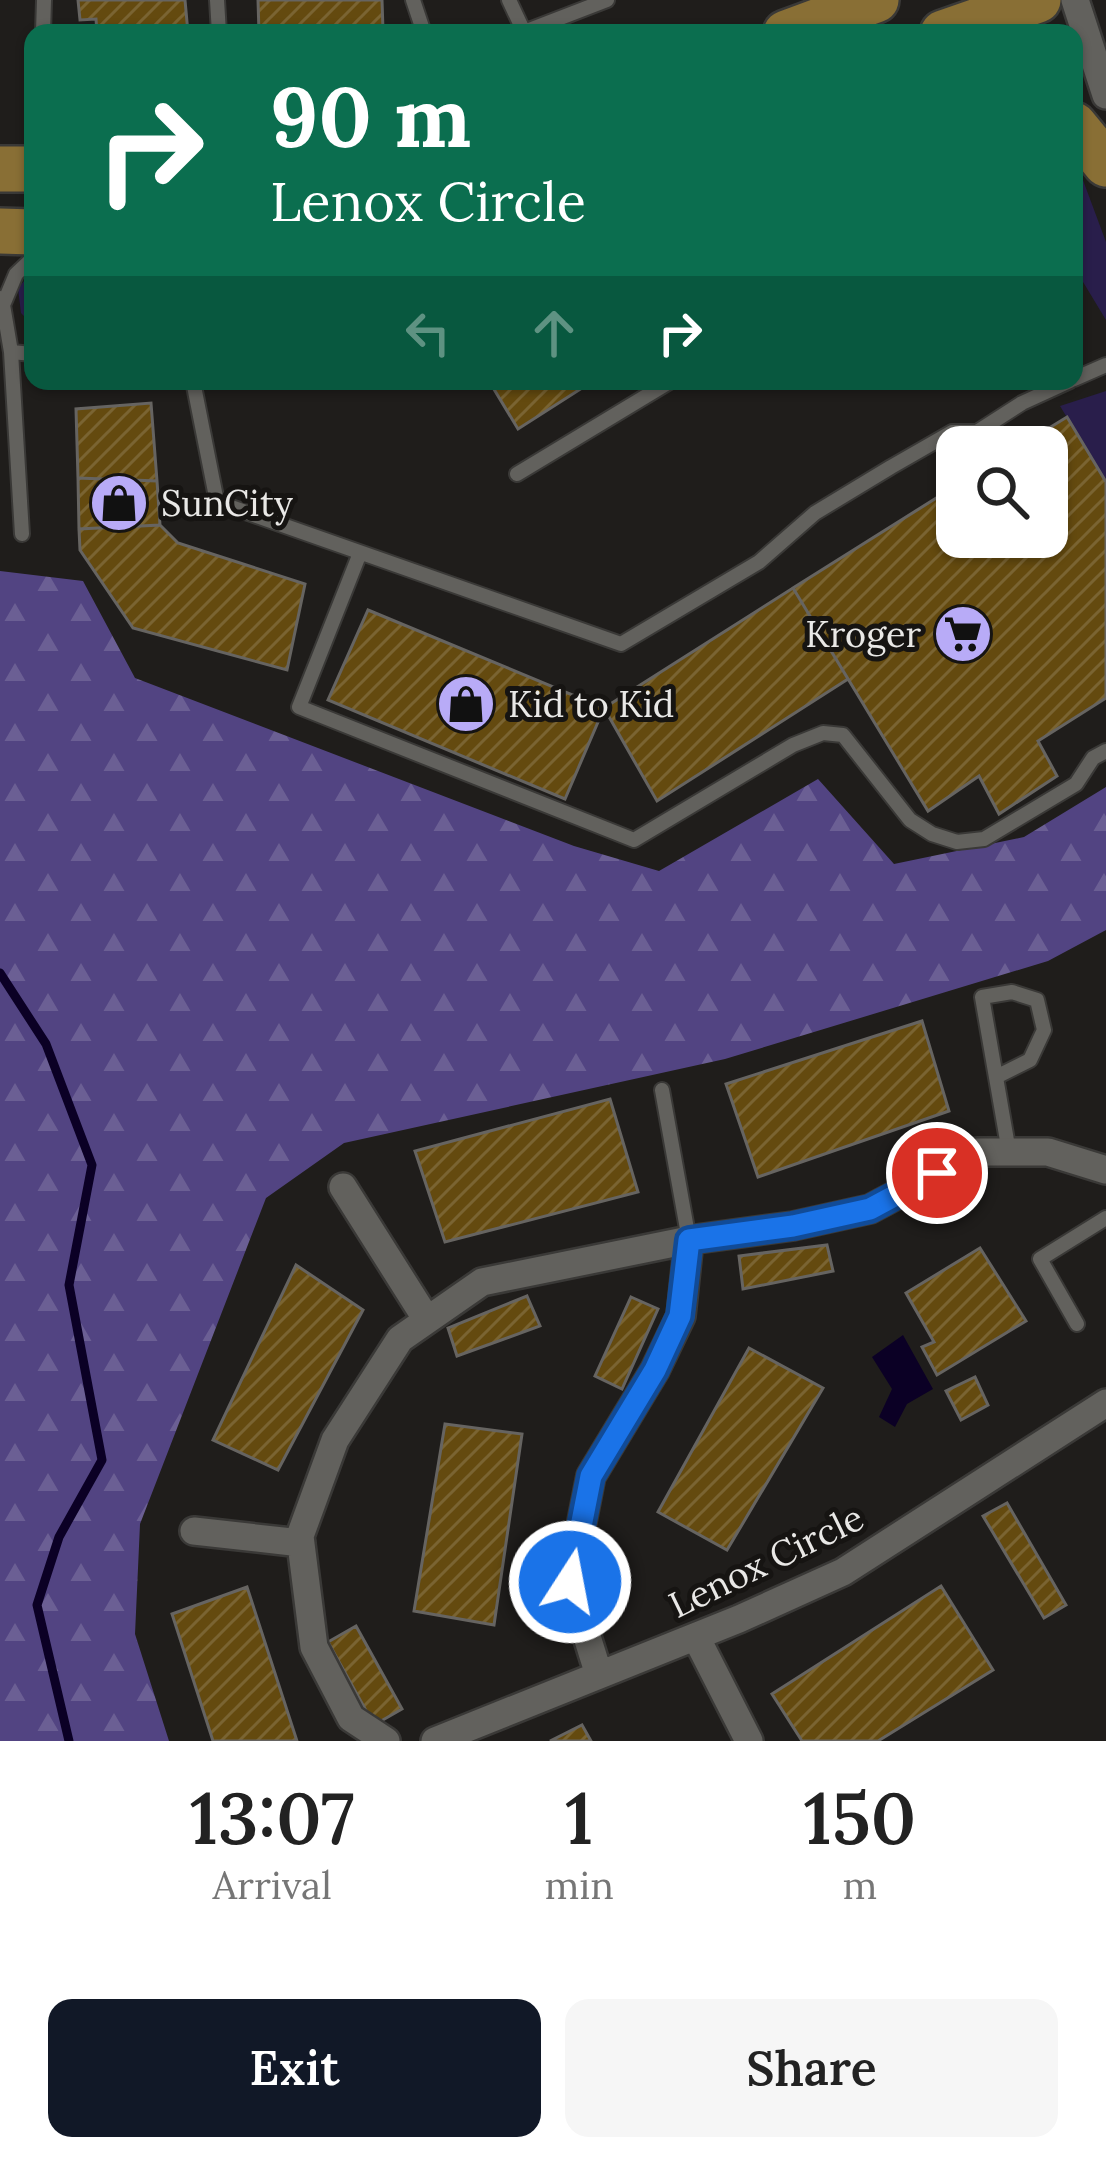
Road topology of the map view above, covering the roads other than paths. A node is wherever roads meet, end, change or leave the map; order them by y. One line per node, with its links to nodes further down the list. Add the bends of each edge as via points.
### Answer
1 (607, 0): 5 (lane)
2 (876, 0): 4 (main road)
3 (1037, 0): 7 (main road)
4 (828, 8): 6 (main road)
5 (545, 24)
6 (801, 24)
7 (969, 24)
8 (1083, 25): 9 (street)
9 (1106, 95)
10 (1083, 136): 11 (main road)
11 (1106, 164)
12 (24, 266): 13 (lane)
13 (2, 301): 14 (lane)
14 (11, 352): 15 (lane); 20 (lane)
15 (24, 353)
16 (196, 390): 21 (lane, via 217,502)
17 (656, 390): 19 (lane)
18 (1051, 390): 21 (lane, via 976,432 932,443 815,513 759,562 621,644)
19 (517, 474)
20 (22, 533)
21 (360, 553): 22 (lane, via 299,707 634,840 823,733 843,735 910,820 957,842 984,839 1076,784)
22 (1106, 751)
23 (996, 1077): 23 (lane, via 982,997 1012,992 1037,1000 1044,1030 1030,1060); 25 (lane)
24 (662, 1090): 29 (lane)
25 (1009, 1152): 26 (street, via 1048,1152); 29 (street, via 976,1152 870,1209)
26 (1106, 1170)
27 (343, 1187): 30 (street)
28 (1106, 1218): 31 (lane, via 1040,1258)
29 (689, 1240): 30 (street, via 482,1282); 36 (street, via 680,1316 591,1476 570,1582)
30 (427, 1320): 34 (street, via 400,1339 335,1440)
31 (1078, 1324)
32 (1106, 1403): 35 (street, Lenox Circle, via 843,1572)
33 (194, 1531): 34 (street)
34 (301, 1543): 38 (street, via 314,1647 351,1718)
35 (696, 1636): 36 (street, Lenox Circle); 39 (street)
36 (599, 1675): 37 (street, Lenox Circle)
37 (438, 1740)
38 (386, 1741)
39 (749, 1741)

